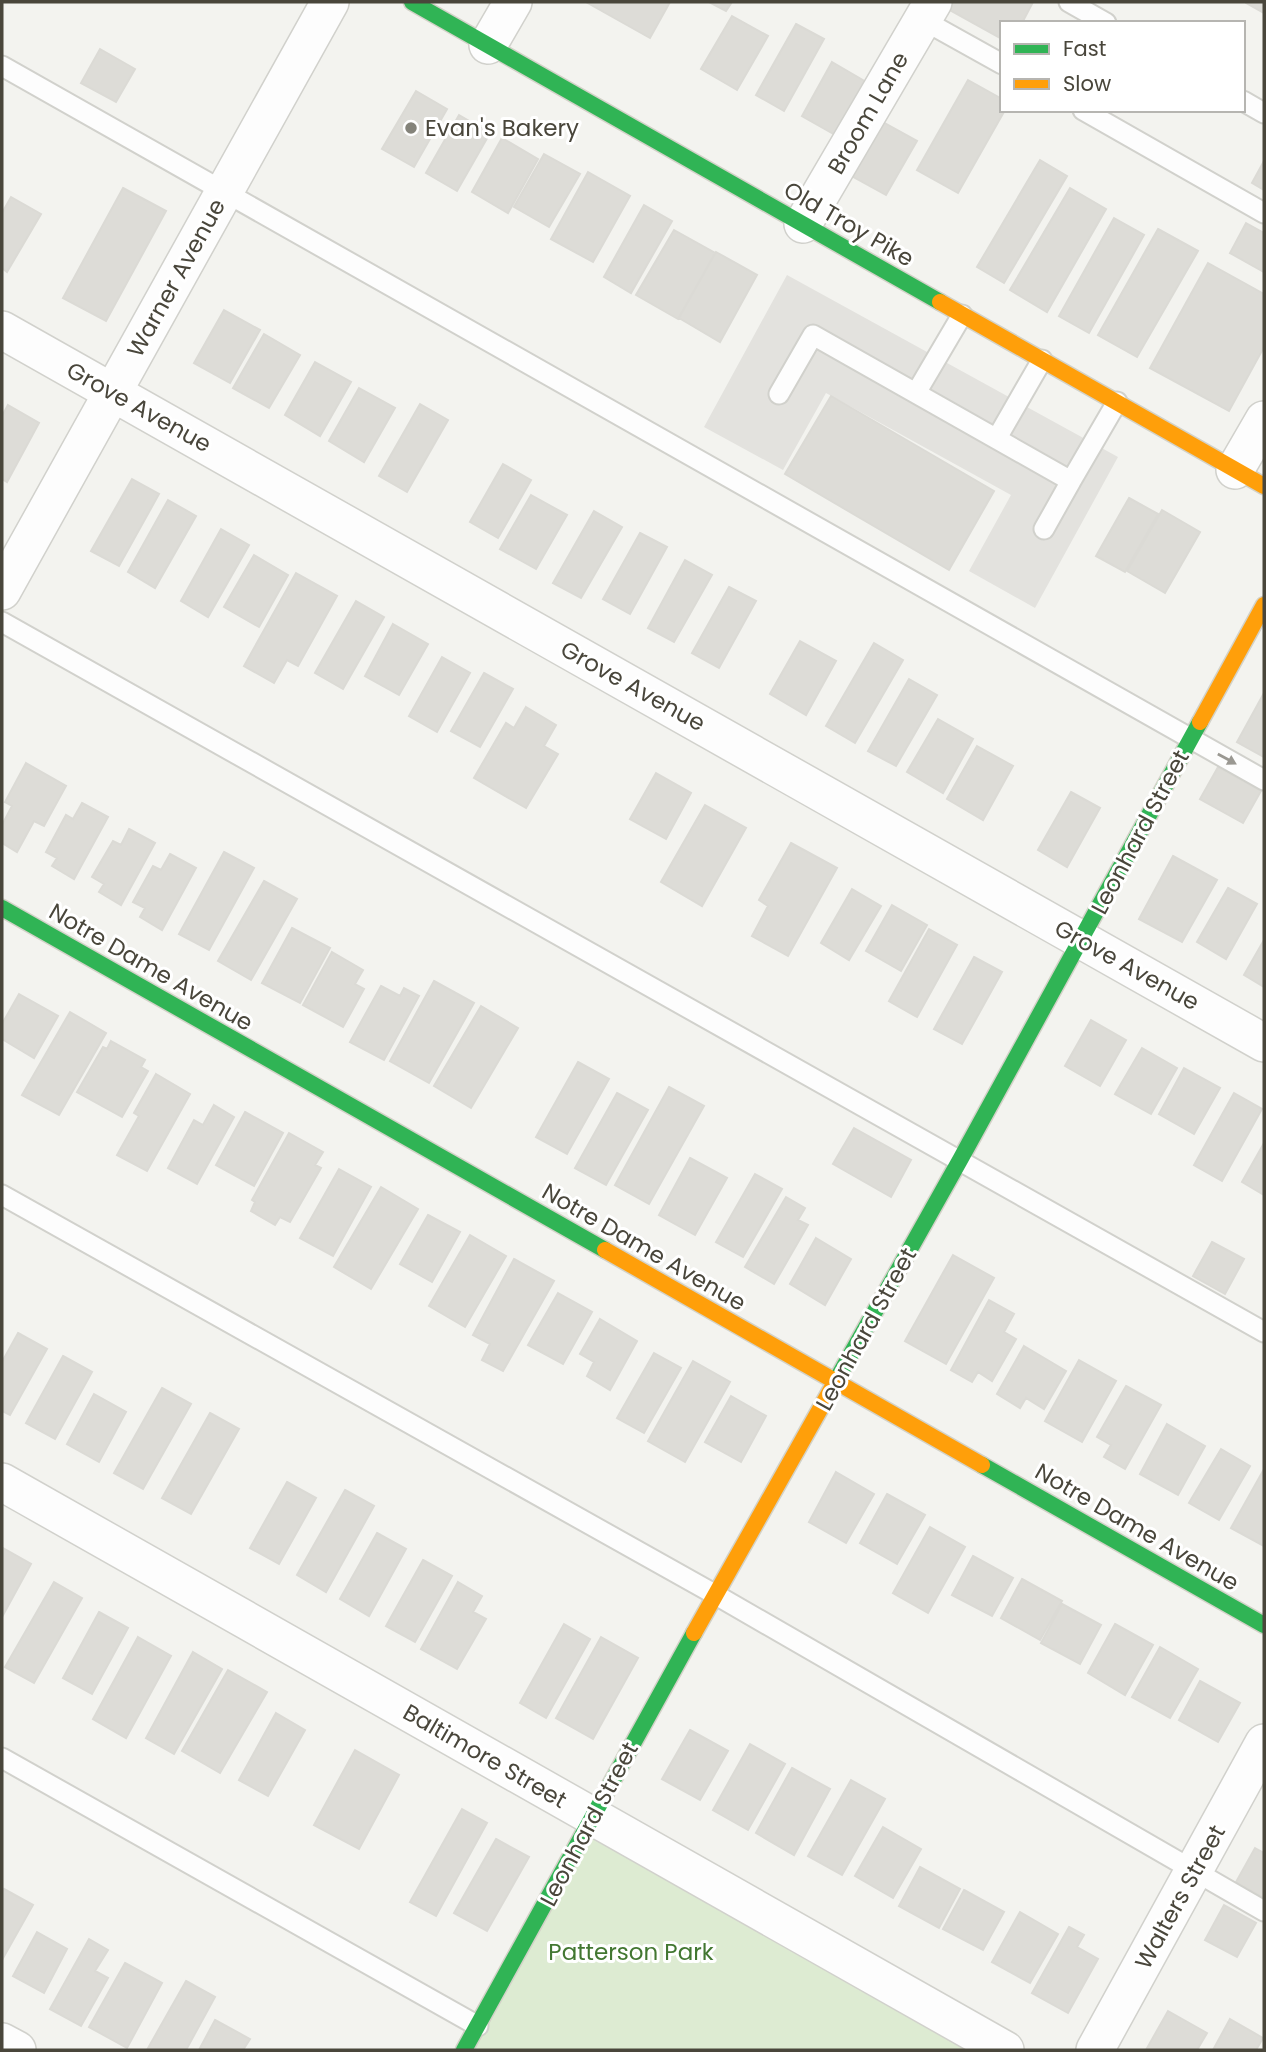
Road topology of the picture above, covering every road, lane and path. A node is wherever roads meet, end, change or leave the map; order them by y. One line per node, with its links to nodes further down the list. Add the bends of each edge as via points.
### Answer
1 (330, 2): 13 (street, Warner Avenue)
2 (412, 2): 7 (street, Old Troy Pike)
3 (513, 2): 7 (street)
4 (1069, 2): 6 (lane)
5 (928, 11): 8 (lane); 15 (street, Broom Lane)
6 (1102, 21)
7 (488, 45): 15 (street, Old Troy Pike)
8 (1000, 63)
9 (2, 66): 13 (lane)
10 (1245, 102): 12 (lane)
11 (1087, 112): 14 (lane)
12 (1264, 113)
13 (224, 192): 19 (street, Warner Avenue); 31 (lane)
14 (1264, 213)
15 (803, 224): 16 (street, Old Troy Pike)
16 (962, 314): 18 (street, Old Troy Pike); 20 (lane)
17 (2, 330): 19 (street, Grove Avenue)
18 (1042, 360): 22 (street, Old Troy Pike); 24 (lane)
19 (113, 392): 28 (street, Warner Avenue); 34 (street, Grove Avenue)
20 (916, 393): 21 (lane, via 813,335); 24 (lane)
21 (779, 394)
22 (1117, 402): 25 (street, Old Troy Pike); 26 (lane)
23 (1264, 420): 25 (street)
24 (997, 438): 26 (lane)
25 (1250, 478)
26 (1071, 481): 27 (lane)
27 (1044, 529)
28 (2, 592)
29 (1264, 606): 31 (street, Leonhard Street)
30 (2, 622): 36 (lane)
31 (1191, 739): 32 (lane, one-way to 32); 34 (street, Leonhard Street)
32 (1264, 780)
33 (2, 908): 39 (street, Notre Dame Avenue)
34 (1082, 940): 35 (street, Grove Avenue); 36 (street, Leonhard Street)
35 (1264, 1043)
36 (960, 1160): 38 (lane); 39 (street, Leonhard Street)
37 (2, 1195): 41 (lane)
38 (1264, 1332)
39 (836, 1382): 41 (street, Leonhard Street); 42 (street, Notre Dame Avenue)
40 (2, 1482): 45 (street, Baltimore Street)
41 (716, 1595): 45 (street, Leonhard Street); 46 (lane)
42 (1264, 1625)
43 (1264, 1743): 46 (street, Walters Street)
44 (2, 1758): 48 (lane)
45 (592, 1816): 48 (street, Leonhard Street); 52 (street, Baltimore Street)
46 (1194, 1871): 47 (lane); 53 (street, Walters Street)
47 (1264, 1911)
48 (478, 2026): 51 (street, Leonhard Street)
49 (2, 2042): 50 (street)
50 (17, 2050)
51 (464, 2050)
52 (1005, 2050)
53 (1095, 2050)

